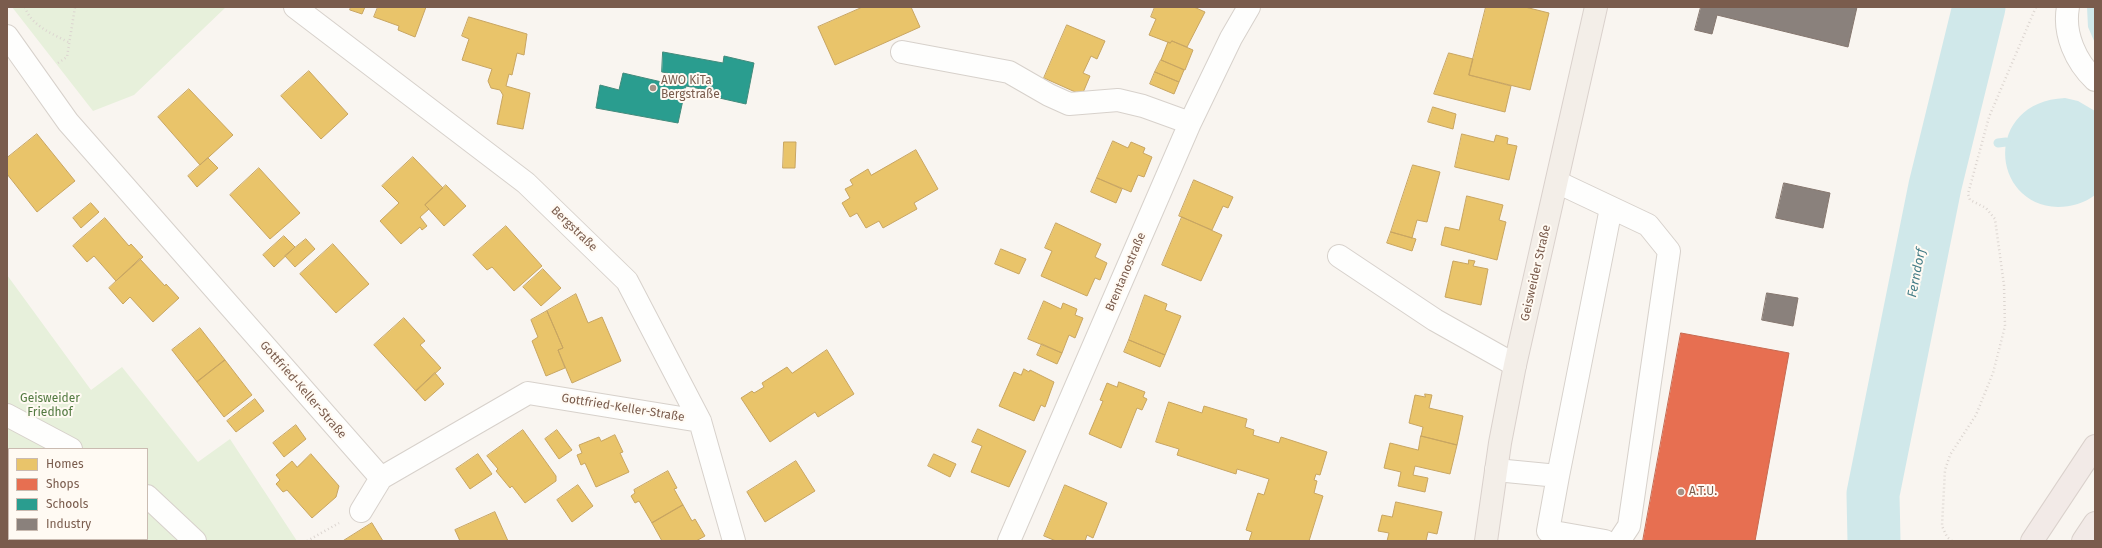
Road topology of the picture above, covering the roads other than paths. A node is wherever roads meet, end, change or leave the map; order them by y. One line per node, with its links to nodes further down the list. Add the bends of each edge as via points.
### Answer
1 (295, 7): 14 (street, Bergstraße, via 526,183 627,281)
2 (1249, 7): 8 (street, Brentanostraße)
3 (1596, 7): 9 (main road, Geisweider Straße)
4 (2068, 7): 7 (street, via 2068,36 2078,60)
5 (7, 36): 19 (street, Gottfried-Keller-Straße, via 68,122)
6 (902, 52): 8 (street, via 1009,72 1069,104 1118,100)
7 (2095, 80)
8 (1190, 123): 25 (street, Brentanostraße)
9 (1557, 182): 10 (street); 12 (main road, Geisweider Straße)
10 (1611, 208): 18 (street); 28 (street, via 1648,225 1669,251 1629,526)
11 (1339, 256): 12 (street, via 1435,320)
12 (1515, 365): 17 (main road, Geisweider Straße)
13 (7, 415): 16 (street)
14 (700, 421): 19 (street, Gottfried-Keller-Straße, via 528,393); 24 (street, Bergstraße)
15 (2095, 446): 29 (highway)
16 (69, 448)
17 (1496, 470): 18 (street); 26 (main road, Geisweider Straße)
18 (1558, 476): 27 (street, via 1548,531)
19 (381, 478): 21 (street)
20 (148, 497): 23 (street)
21 (361, 511)
22 (2095, 523): 30 (highway)
23 (195, 541)
24 (734, 541)
25 (1009, 541)
26 (1486, 541)
27 (1606, 541)
28 (1620, 541)
29 (2032, 541)
30 (2083, 541)

